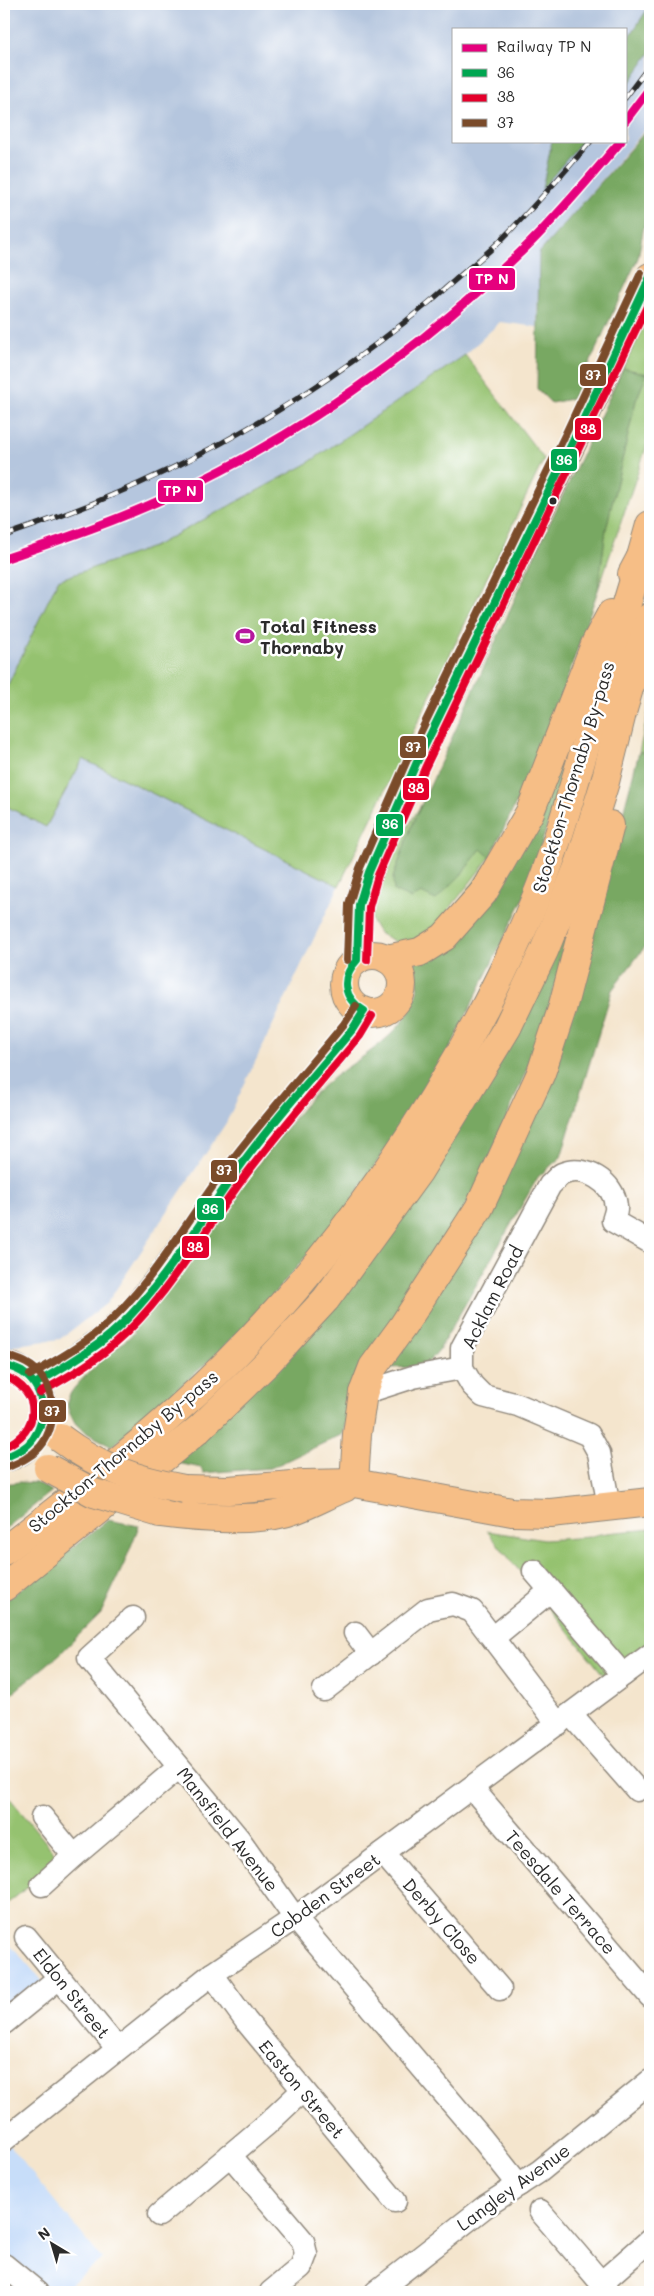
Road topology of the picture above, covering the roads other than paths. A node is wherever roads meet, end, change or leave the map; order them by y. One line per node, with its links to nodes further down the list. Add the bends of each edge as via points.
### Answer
1 (650, 277): 7 (main road, via 416,764 372,863 358,905)
2 (650, 525): 3 (main road)
3 (641, 557): 6 (main road, via 596,642 530,812 483,894 444,937 420,952); 19 (main road, Stockton-Thornaby By-pass, via 565,816 534,904 497,985 402,1147 302,1282 244,1345 179,1409)
4 (650, 617): 21 (main road, Stockton-Thornaby By-pass, via 580,862 544,951 507,1028 419,1171 326,1299 266,1364 199,1429)
5 (650, 671): 13 (main road, via 562,1009 541,1073 478,1208 373,1368)
6 (387, 959): 7 (main road, via 372,955); 8 (main road, via 400,973 402,982 397,1000 383,1011)
7 (358, 960): 8 (main road, via 349,969 344,985 350,1001)
8 (364, 1011): 12 (main road, via 352,1030 242,1162 134,1311 106,1338)
9 (650, 1242): 11 (street, Acklam Road, via 613,1221 616,1206 612,1193 602,1181 592,1174 562,1174 550,1185 469,1333 462,1348)
10 (4, 1365): 12 (main road, via 25,1374)
11 (462, 1368): 13 (street, via 414,1377); 18 (street, Acklam Road, via 483,1396 518,1405 589,1435 598,1453)
12 (35, 1384): 14 (main road)
13 (363, 1393): 16 (main road, via 356,1434)
14 (44, 1411): 15 (main road, via 42,1425 35,1438 25,1449); 16 (main road, bridge, via 60,1438 81,1454 145,1482 184,1489 228,1490)
15 (8, 1457): 16 (main road, bridge, via 48,1468 94,1492 160,1513 192,1518 237,1518 292,1511)
16 (354, 1483): 18 (main road, via 512,1512 551,1513)
17 (650, 1502): 18 (main road)
18 (609, 1506)
19 (4, 1551)
20 (534, 1571): 22 (street)
21 (4, 1587)
22 (550, 1591): 25 (street); 28 (street)
23 (133, 1618): 31 (street, Mansfield Avenue, via 89,1658)
24 (355, 1633): 26 (street)
25 (493, 1638): 26 (street, via 472,1611 453,1604 428,1610); 30 (street)
26 (371, 1654): 29 (street)
27 (650, 1655): 28 (street, Cobden Street)
28 (623, 1675): 30 (street, Cobden Street)
29 (324, 1690)
30 (565, 1720): 32 (street, Cobden Street); 33 (street)
31 (179, 1767): 36 (street); 38 (street, Mansfield Avenue, via 239,1839)
32 (472, 1788): 35 (street, Cobden Street); 43 (street, Teesdale Terrace)
33 (637, 1790)
34 (42, 1818): 36 (street)
35 (383, 1854): 38 (street, Cobden Street); 42 (street, Derby Close)
36 (74, 1856): 37 (street)
37 (42, 1885)
38 (295, 1918): 40 (street, Cobden Street); 50 (street, Mansfield Avenue)
39 (26, 1937): 41 (street, Eldon Street)
40 (212, 1974): 45 (street, Cobden Street); 47 (street, Easton Street)
41 (59, 1978): 44 (street); 45 (street, Eldon Street)
42 (500, 1989)
43 (650, 1996)
44 (4, 2023)
45 (117, 2048): 48 (street, Cobden Street)
46 (650, 2081): 50 (street, Langley Avenue, via 540,2171)
47 (303, 2090): 49 (street); 51 (street, Easton Street)
48 (4, 2140)
49 (230, 2155): 53 (street); 58 (street, via 303,2241 306,2254 301,2267)
50 (518, 2185): 59 (street, Langley Avenue)
51 (395, 2201)
52 (540, 2211): 56 (street)
53 (159, 2215)
54 (650, 2240): 56 (street)
55 (4, 2265): 57 (street)
56 (605, 2288)
57 (37, 2292)
58 (271, 2292)
59 (376, 2292)

